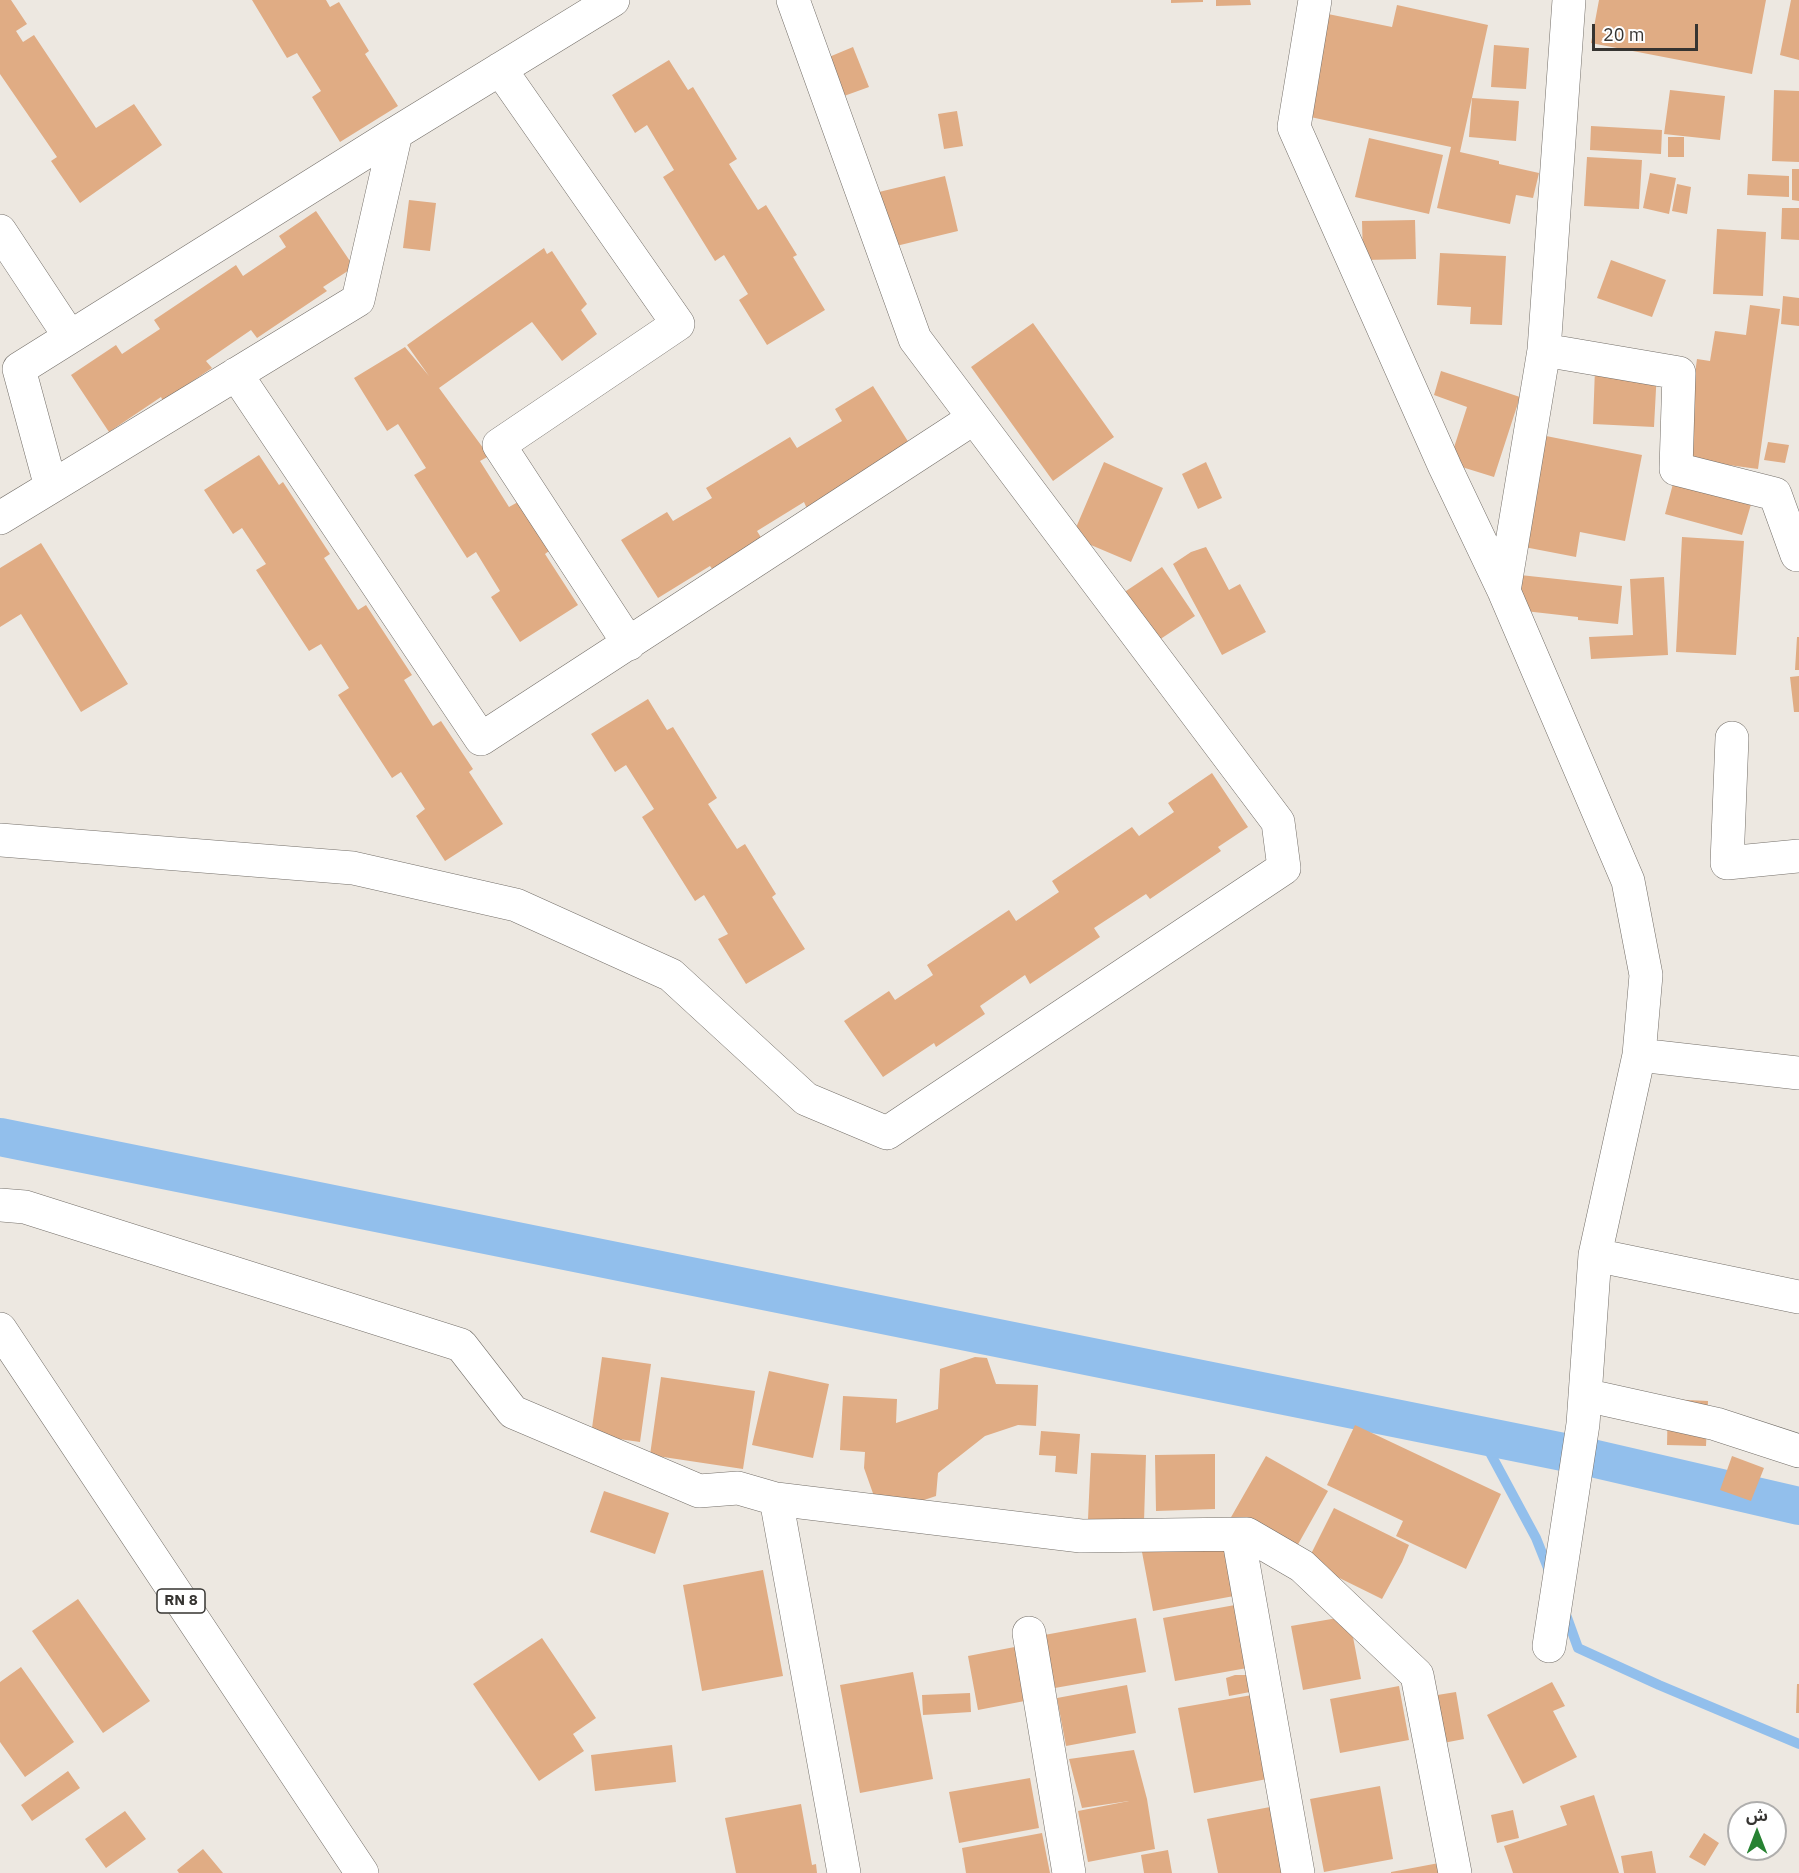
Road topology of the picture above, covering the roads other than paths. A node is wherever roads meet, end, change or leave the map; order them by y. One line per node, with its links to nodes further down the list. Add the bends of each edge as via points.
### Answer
1 (613, 0): 5 (street)
2 (793, 0): 11 (street, via 915,339)
3 (1315, 0): 15 (street, via 1294,127)
4 (1569, 0): 9 (street)
5 (500, 69): 6 (street); 16 (street, via 678,324 499,445)
6 (396, 133): 8 (street); 10 (street, via 358,300)
7 (0, 231): 8 (street)
8 (70, 337): 12 (street, via 19,369)
9 (1544, 350): 14 (street, via 1679,373 1676,469 1775,494); 15 (street)
10 (236, 374): 12 (street); 16 (street, via 481,740)
11 (974, 418): 16 (street); 18 (street, via 1278,822 1284,868 887,1133 806,1099 671,975 516,905 353,868)
12 (51, 487): 13 (street)
13 (0, 518)
14 (1799, 555)
15 (1504, 591): 20 (street, via 1628,881 1646,975)
16 (629, 644)
17 (1732, 738): 19 (street, via 1727,863)
18 (0, 840)
19 (1799, 856)
20 (1639, 1055): 21 (street); 23 (street)
21 (1799, 1073)
22 (0, 1205): 28 (street, via 25,1207 461,1345 513,1412 699,1491 738,1488)
23 (1595, 1255): 24 (street); 26 (street)
24 (1799, 1297)
25 (0, 1330): 32 (street, RN 8)
26 (1584, 1410): 27 (street, via 1716,1424); 31 (street)
27 (1799, 1451)
28 (776, 1499): 29 (street, via 1081,1536); 33 (street)
29 (1238, 1535): 35 (street); 36 (street, via 1247,1534 1302,1566 1417,1675)
30 (1029, 1634): 34 (street)
31 (1549, 1646)
32 (362, 1873)
33 (844, 1873)
34 (1069, 1873)
35 (1298, 1873)
36 (1455, 1873)

